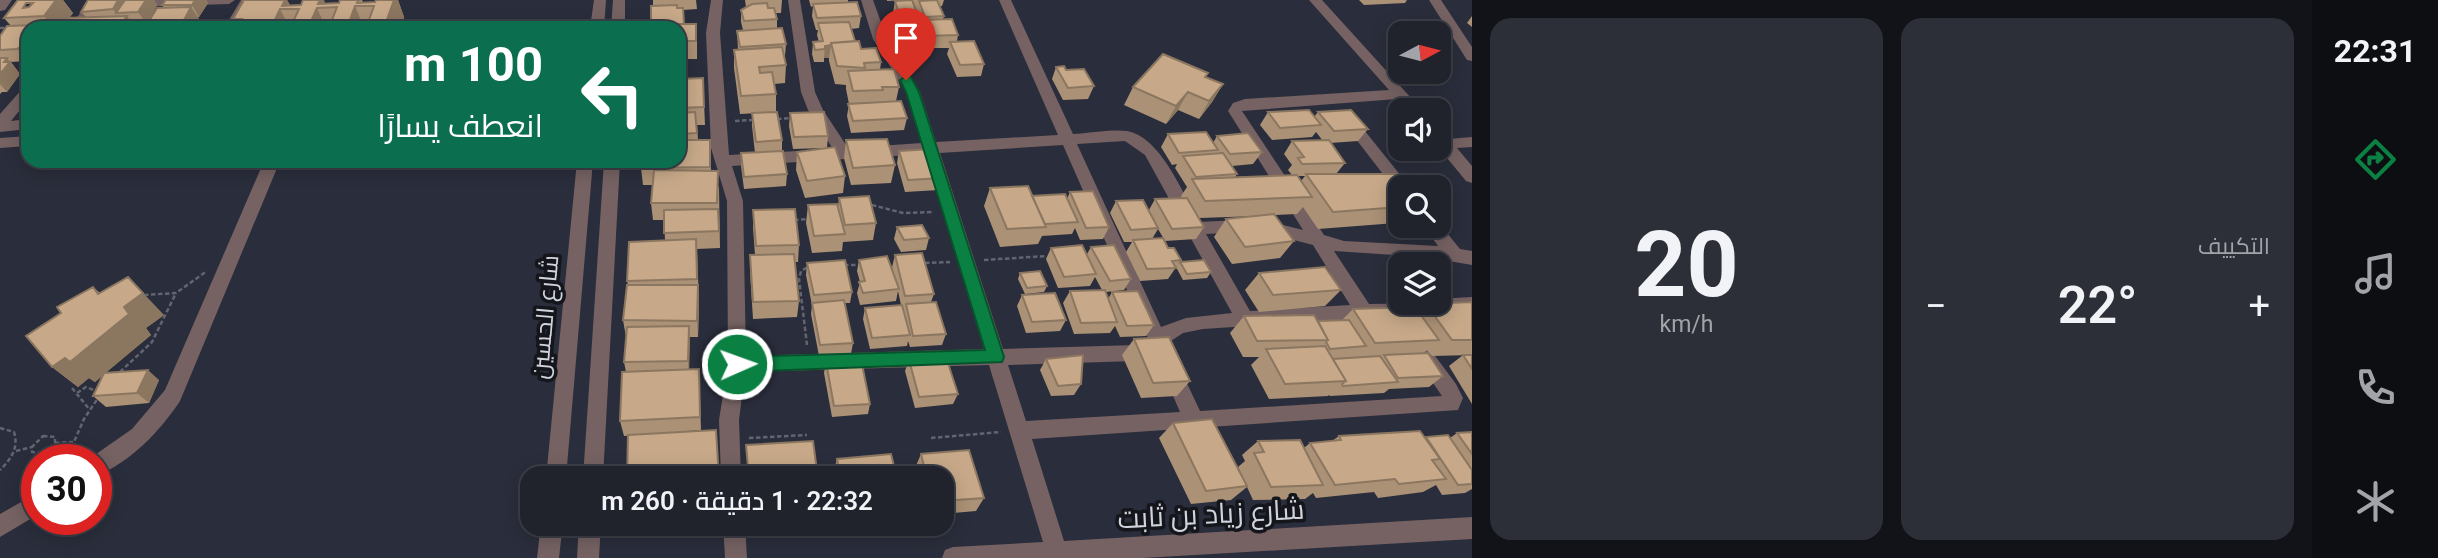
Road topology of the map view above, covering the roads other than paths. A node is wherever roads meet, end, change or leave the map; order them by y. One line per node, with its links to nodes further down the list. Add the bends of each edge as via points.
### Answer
1 (6, 0): 13 (street)
2 (229, 0): 12 (street)
3 (247, 0): 15 (street)
4 (600, 0): 16 (street)
5 (619, 0): 17 (street)
6 (717, 0): 33 (street, via 710,84)
7 (794, 0): 32 (street, via 809,96)
8 (867, 0): 30 (street, via 880,40 913,92)
9 (1005, 0): 25 (street)
10 (1315, 0): 19 (street)
11 (1435, 0): 18 (street)
12 (104, 2): 14 (street)
13 (0, 7)
14 (84, 21)
15 (235, 21)
16 (598, 21)
17 (618, 21)
18 (1472, 57)
19 (1400, 94): 20 (street); 21 (street)
20 (1404, 98)
21 (1332, 99): 37 (street); 42 (street, via 1238,106 1236,111)
22 (21, 100): 24 (street)
23 (21, 124): 24 (street)
24 (0, 125)
25 (1068, 140): 30 (street); 43 (street, via 1125,136 1145,145); 54 (street)
26 (1451, 141): 28 (street)
27 (21, 142): 29 (street)
28 (1472, 142)
29 (0, 143)
30 (930, 149): 32 (street); 55 (street)
31 (1451, 151): 38 (street)
32 (843, 154): 33 (street)
33 (723, 161): 56 (street, via 734,201)
34 (269, 168): 59 (street, via 173,395 142,435)
35 (585, 168): 60 (street, شارع الحسين)
36 (612, 168): 61 (street)
37 (1392, 175)
38 (1472, 177)
39 (1371, 182): 40 (street)
40 (1388, 183)
41 (1309, 186): 42 (street)
42 (1284, 187): 45 (street)
43 (1194, 228): 45 (street, via 1259,225); 53 (street)
44 (1441, 238): 46 (street)
45 (1319, 242): 46 (street); 51 (street)
46 (1454, 254): 47 (street)
47 (1472, 257)
48 (1472, 304): 49 (street)
49 (1451, 306)
50 (1388, 310): 51 (street)
51 (1364, 312): 53 (street)
52 (1395, 315): 57 (street, via 1449,390 1451,404)
53 (1245, 319): 54 (street, via 1184,325)
54 (1159, 343): 55 (street, via 1136,353); 57 (street)
55 (996, 357): 56 (street); 58 (street)
56 (737, 364): 62 (street, via 728,439)
57 (1193, 418): 58 (street)
58 (1018, 430): 70 (street)
59 (112, 455)
60 (557, 466)
61 (594, 466)
62 (730, 466)
63 (21, 513): 64 (street)
64 (0, 526)
65 (1472, 528): 69 (street, شارع زياد بن ثابت)
66 (551, 536): 71 (street)
67 (589, 536): 72 (street)
68 (735, 536): 73 (street)
69 (1229, 550): 70 (street, شارع زياد بن ثابت)
70 (1057, 552): 74 (street, شارع زياد بن ثابت)
71 (548, 558)
72 (588, 558)
73 (736, 558)
74 (953, 558)

